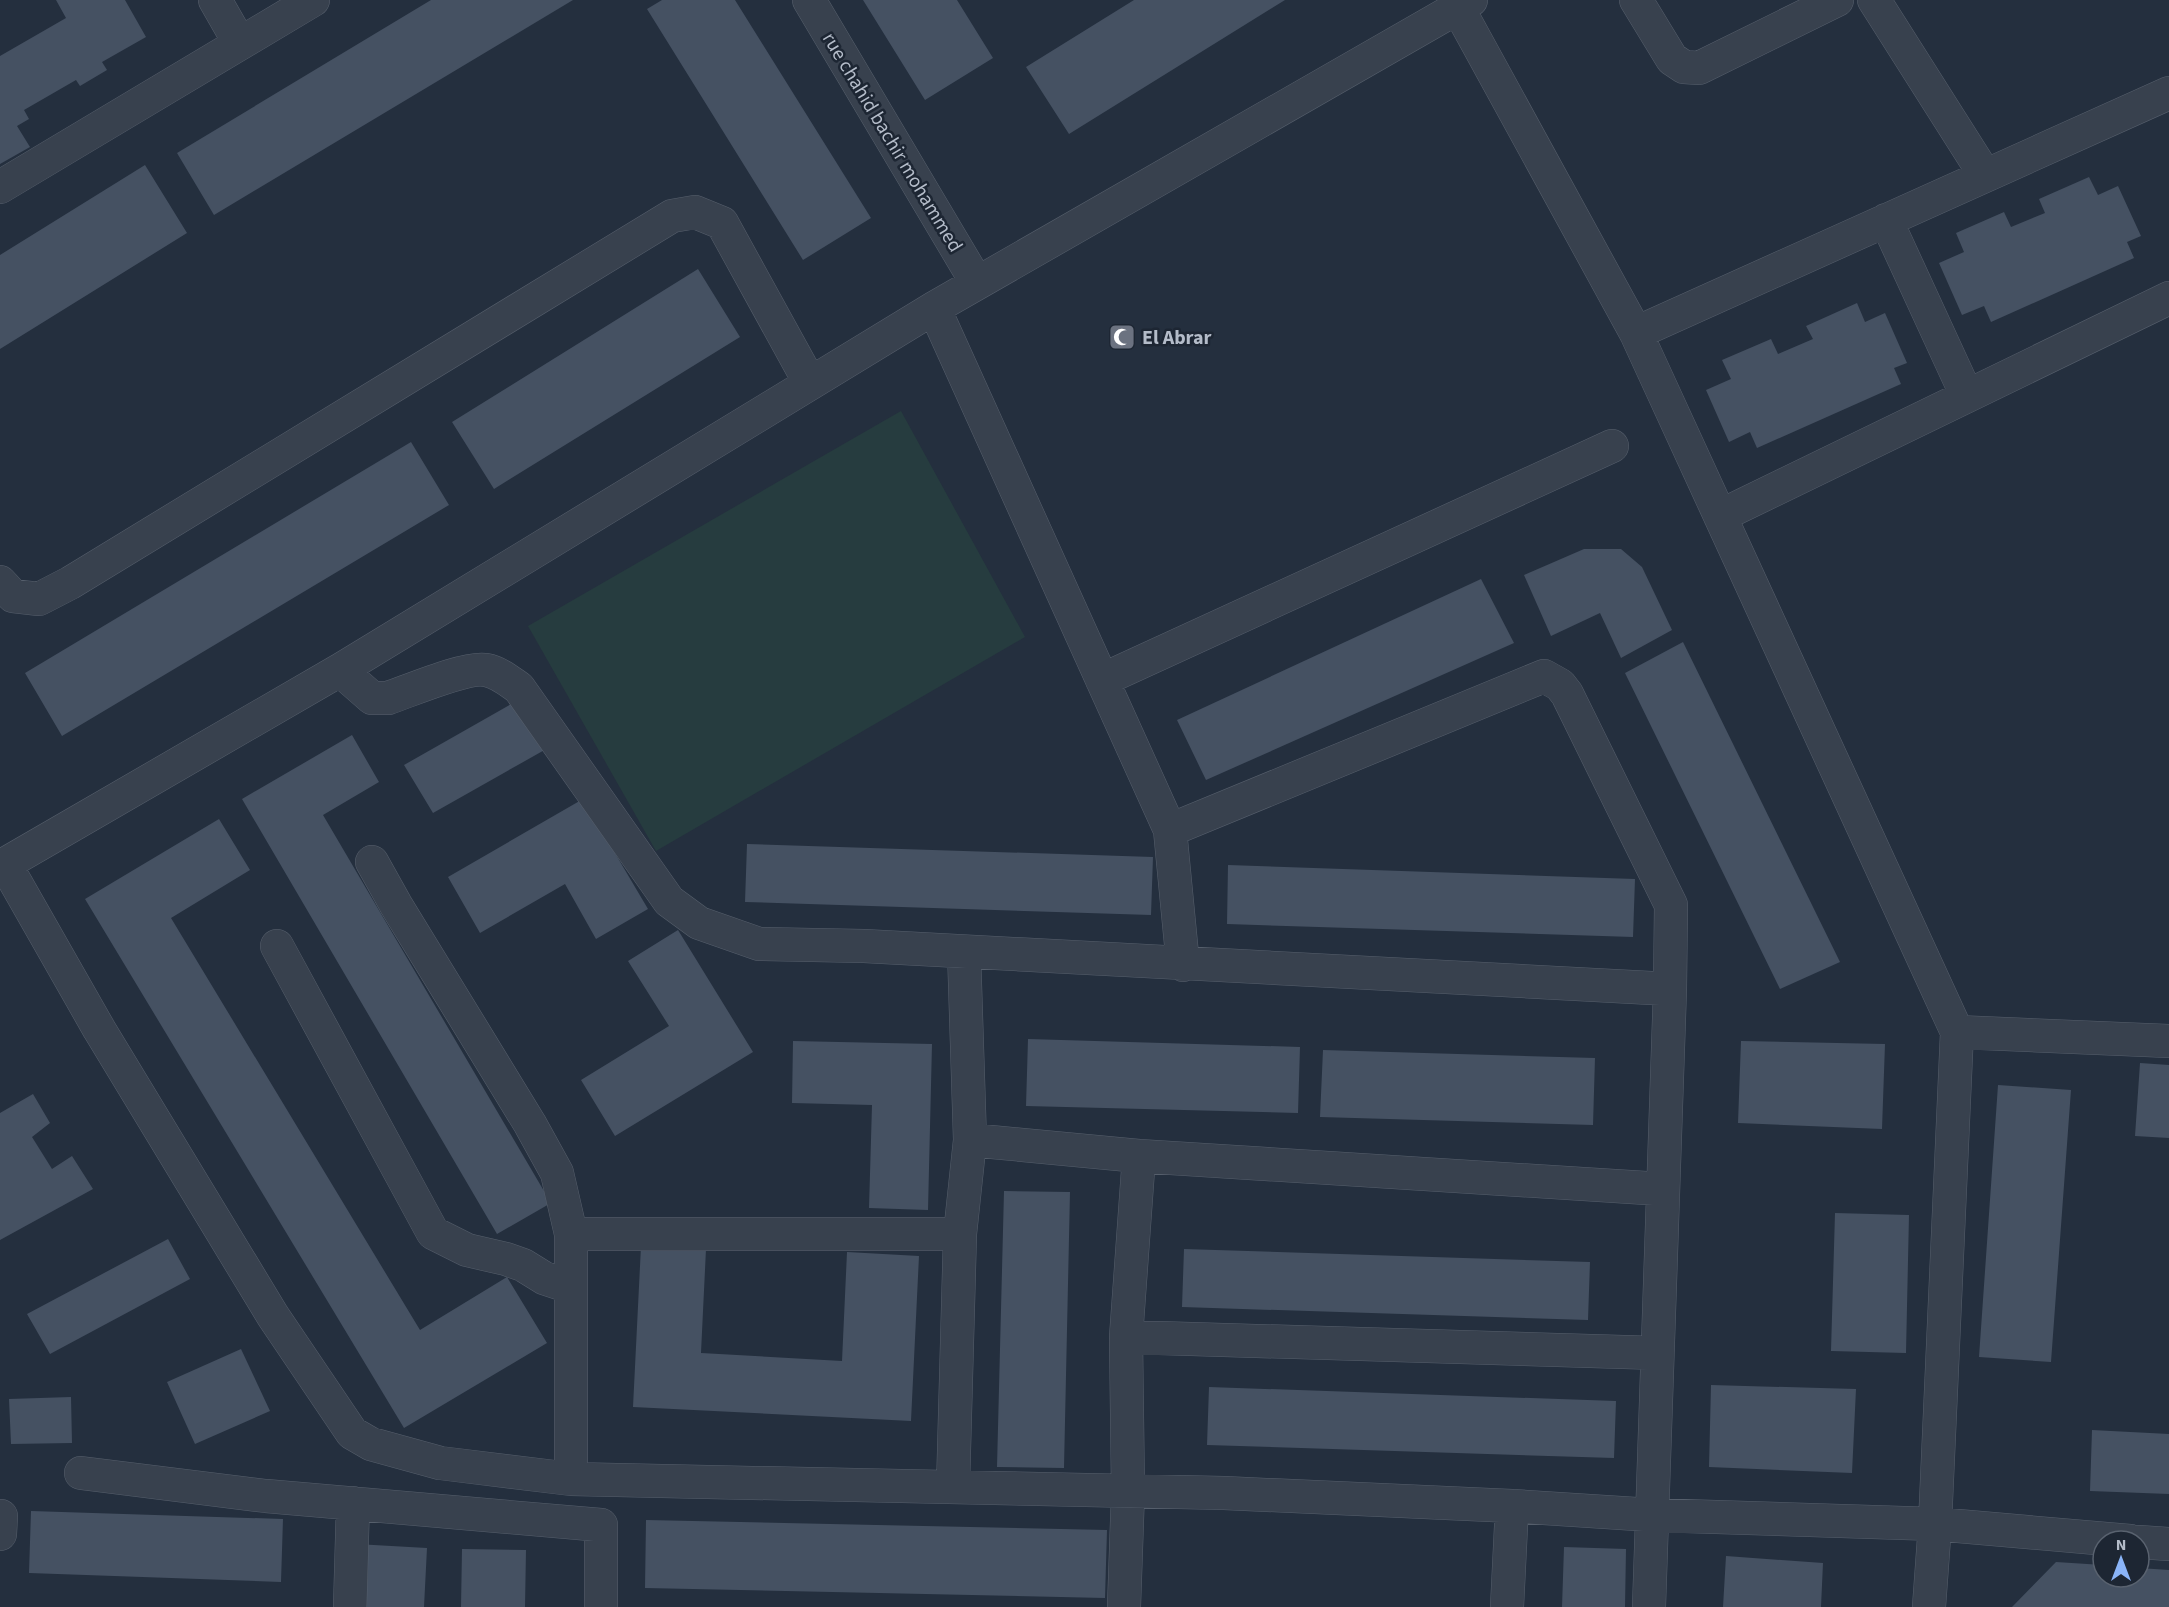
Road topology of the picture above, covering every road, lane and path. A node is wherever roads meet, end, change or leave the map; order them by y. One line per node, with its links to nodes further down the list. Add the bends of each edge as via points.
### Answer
1 (215, 0): 8 (street)
2 (313, 0): 8 (street)
3 (809, 0): 13 (street, rue chahid bachir mohammed)
4 (1636, 0): 5 (street, via 1672,59 1684,67 1699,68)
5 (1837, 0)
6 (1874, 0): 10 (street)
7 (1464, 4): 13 (street); 16 (street)
8 (239, 42): 11 (street)
9 (2169, 93): 10 (street)
10 (1985, 175): 12 (street)
11 (0, 187)
12 (1886, 220): 16 (street); 18 (street)
13 (977, 283): 15 (street)
14 (2169, 298): 18 (street)
15 (934, 308): 17 (street); 23 (street)
16 (1636, 333): 20 (street)
17 (810, 383): 21 (street, via 722,222 695,212 672,216 70,583 39,598 13,596); 22 (street)
18 (1967, 396): 20 (street)
19 (1612, 446): 23 (street)
20 (1720, 516): 31 (street)
21 (0, 582)
22 (340, 670): 26 (street); 28 (street, via 372,698 379,699 471,670 486,670 511,682 669,901 699,922 759,944)
23 (1102, 680): 24 (street)
24 (1170, 830): 29 (street); 30 (street, via 1544,676 1567,694 1671,905)
25 (372, 862): 36 (street, via 557,1173)
26 (2, 865): 42 (street, via 267,1306 352,1433 371,1444 440,1463)
27 (277, 946): 38 (street, via 433,1233 467,1250 523,1265 544,1278)
28 (964, 952): 29 (street); 33 (street)
29 (1183, 965): 30 (street)
30 (1670, 989): 35 (street)
31 (1957, 1032): 32 (street); 49 (street)
32 (2169, 1041)
33 (970, 1140): 34 (street); 37 (street)
34 (1139, 1156): 35 (street); 39 (street)
35 (1662, 1189): 40 (street)
36 (571, 1234): 37 (street); 38 (street)
37 (960, 1234): 43 (street)
38 (571, 1287): 42 (street)
39 (1125, 1337): 40 (street); 44 (street)
40 (1657, 1353): 47 (street)
41 (81, 1473): 45 (street)
42 (571, 1479): 43 (street)
43 (953, 1487): 44 (street)
44 (1128, 1492): 46 (street); 56 (street)
45 (354, 1503): 54 (street); 55 (street, via 601,1525)
46 (1512, 1506): 47 (street); 57 (street)
47 (1652, 1515): 49 (street); 58 (street)
48 (1, 1516): 50 (street)
49 (1935, 1524): 51 (street); 59 (street)
50 (0, 1534)
51 (2091, 1538)
52 (2151, 1543): 53 (street)
53 (2169, 1544)
54 (350, 1607)
55 (601, 1607)
56 (1124, 1607)
57 (1507, 1607)
58 (1649, 1607)
59 (1929, 1607)

